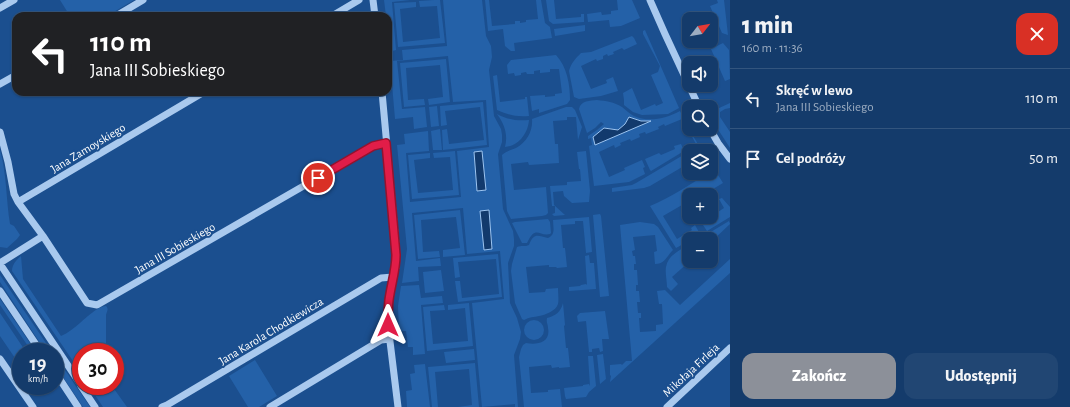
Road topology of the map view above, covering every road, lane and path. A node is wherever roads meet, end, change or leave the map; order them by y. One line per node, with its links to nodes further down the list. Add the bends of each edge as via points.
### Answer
1 (14, 0): 6 (street)
2 (143, 0): 7 (street)
3 (359, 0): 8 (street)
4 (373, 0): 9 (street)
5 (650, 0): 14 (street)
6 (0, 8)
7 (123, 12)
8 (339, 12)
9 (374, 12)
10 (12, 77): 11 (street)
11 (0, 84)
12 (197, 96): 19 (street, Jana Zamoyskiego)
13 (382, 96): 17 (street)
14 (696, 100)
15 (0, 132): 19 (street)
16 (714, 136): 18 (street)
17 (386, 143): 20 (street, Jana III Sobieskiego, via 373,146 97,305 87,303); 22 (street, via 396,245 396,267)
18 (730, 159)
19 (18, 202): 20 (street)
20 (43, 236): 21 (street)
21 (0, 263): 26 (street)
22 (393, 277): 24 (street, via 389,302); 36 (street, Jana Karola Chodkiewicza, via 381,278)
23 (0, 291): 25 (street)
24 (390, 339): 37 (street, via 381,340); 38 (street)
25 (35, 343)
26 (52, 343)
27 (730, 348): 39 (street, Mikołaja Firleja)
28 (0, 359): 33 (street)
29 (64, 360): 30 (street)
30 (72, 372)
31 (64, 386): 34 (street)
32 (87, 395): 35 (street)
33 (33, 407)
34 (78, 407)
35 (95, 407)
36 (162, 407)
37 (270, 407)
38 (398, 407)
39 (666, 407)

